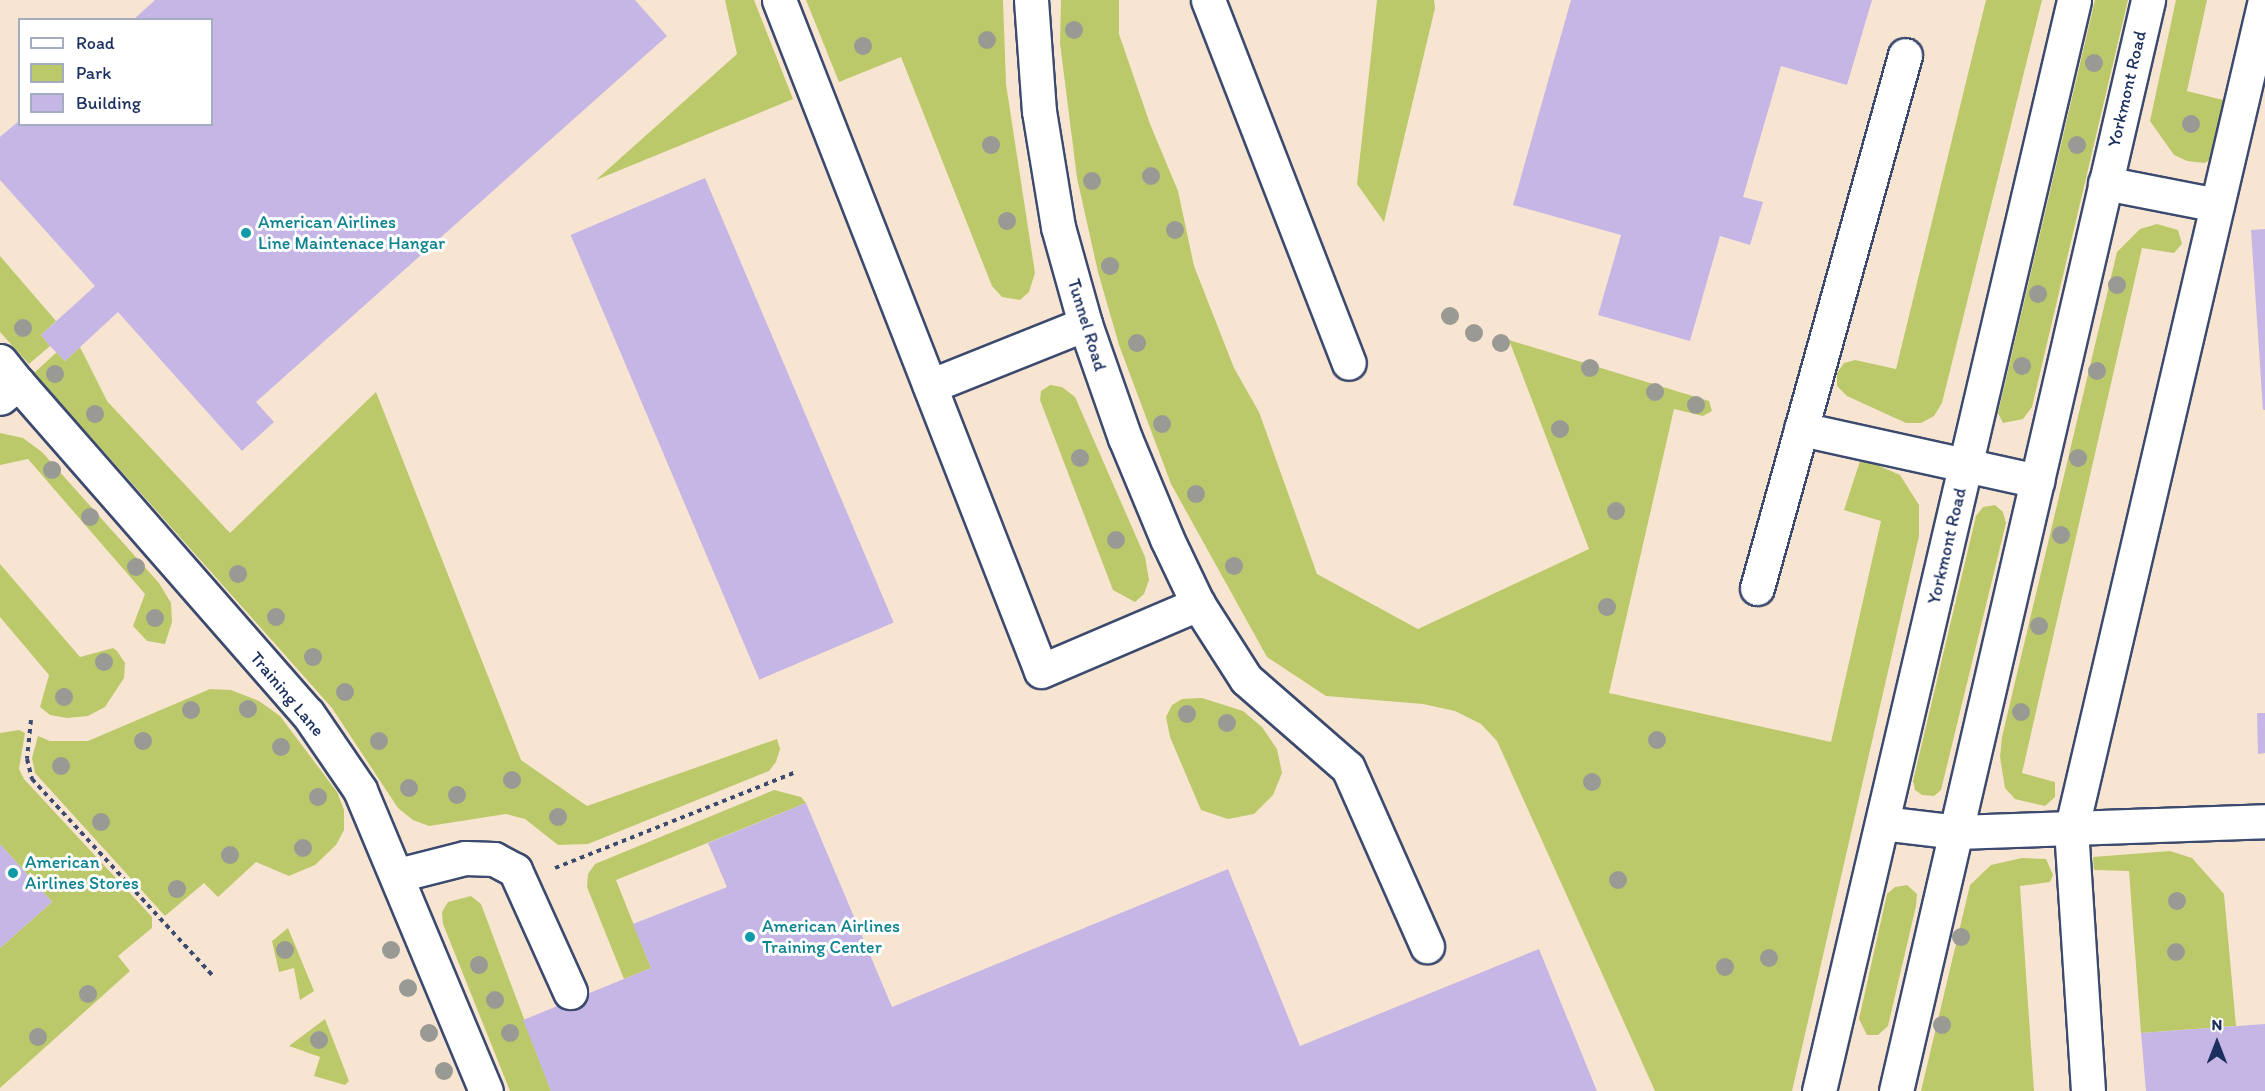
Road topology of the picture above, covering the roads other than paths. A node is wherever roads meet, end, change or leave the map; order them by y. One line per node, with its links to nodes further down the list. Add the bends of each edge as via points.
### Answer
1 (779, 0): 13 (street)
2 (1031, 0): 10 (street, Tunnel Road, via 1039,111 1056,215)
3 (1208, 0): 11 (street)
4 (2074, 0): 15 (street, Yorkmont Road)
5 (2148, 0): 8 (street, Yorkmont Road)
6 (2265, 0): 9 (street)
7 (1905, 55): 14 (street)
8 (2105, 183): 9 (street); 16 (street, Yorkmont Road)
9 (2217, 205): 21 (street)
10 (1085, 324): 13 (street); 18 (street, Tunnel Road, via 1125,438)
11 (1349, 363)
12 (6, 381): 23 (street, Training Lane, via 308,714 360,790)
13 (930, 386): 18 (street, via 1041,671)
14 (1801, 429): 15 (street); 17 (street)
15 (1965, 466): 16 (street); 20 (street, Yorkmont Road)
16 (2037, 481): 22 (street, Yorkmont Road)
17 (1757, 588)
18 (1198, 604): 24 (street, Tunnel Road, via 1246,679 1348,768)
19 (2265, 821): 21 (street)
20 (1882, 823): 22 (street); 27 (street, Yorkmont Road)
21 (2071, 831): 22 (street); 29 (street)
22 (1957, 832): 28 (street, Yorkmont Road)
23 (398, 875): 25 (street, via 465,858 494,859 515,870); 26 (street, Training Lane)
24 (1427, 946)
25 (570, 992)
26 (486, 1091)
27 (1819, 1091)
28 (1896, 1091)
29 (2088, 1091)

